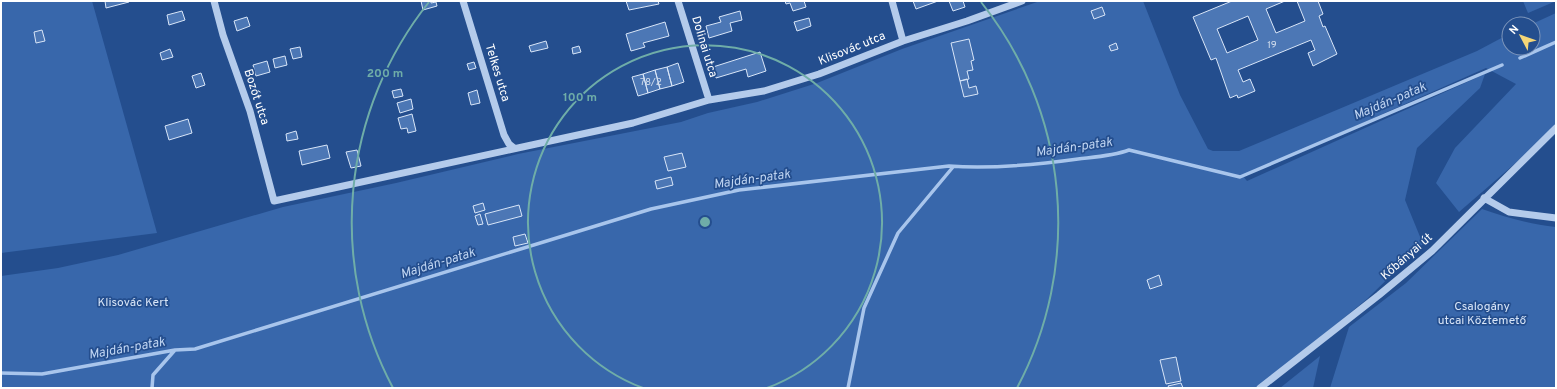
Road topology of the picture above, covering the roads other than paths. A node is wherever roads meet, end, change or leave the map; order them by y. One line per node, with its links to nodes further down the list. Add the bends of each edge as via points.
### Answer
1 (214, 1): 11 (street, Bozót utca, via 223,35 250,111)
2 (463, 1): 9 (street, Telkes utca, via 504,135)
3 (678, 1): 7 (street, Dolinai utca)
4 (892, 1): 6 (street)
5 (1022, 1): 6 (street, Klisovác utca)
6 (904, 41): 7 (street, Klisovác utca, via 812,76 764,91)
7 (709, 100): 9 (street, Klisovác utca, via 633,123)
8 (1556, 128): 10 (street, Kőbányai út)
9 (514, 148): 11 (street, Klisovác utca)
10 (1484, 198): 12 (street, via 1509,212); 13 (street, Kőbányai út, via 1432,251)
11 (274, 201)
12 (1556, 218)
13 (1260, 388)

